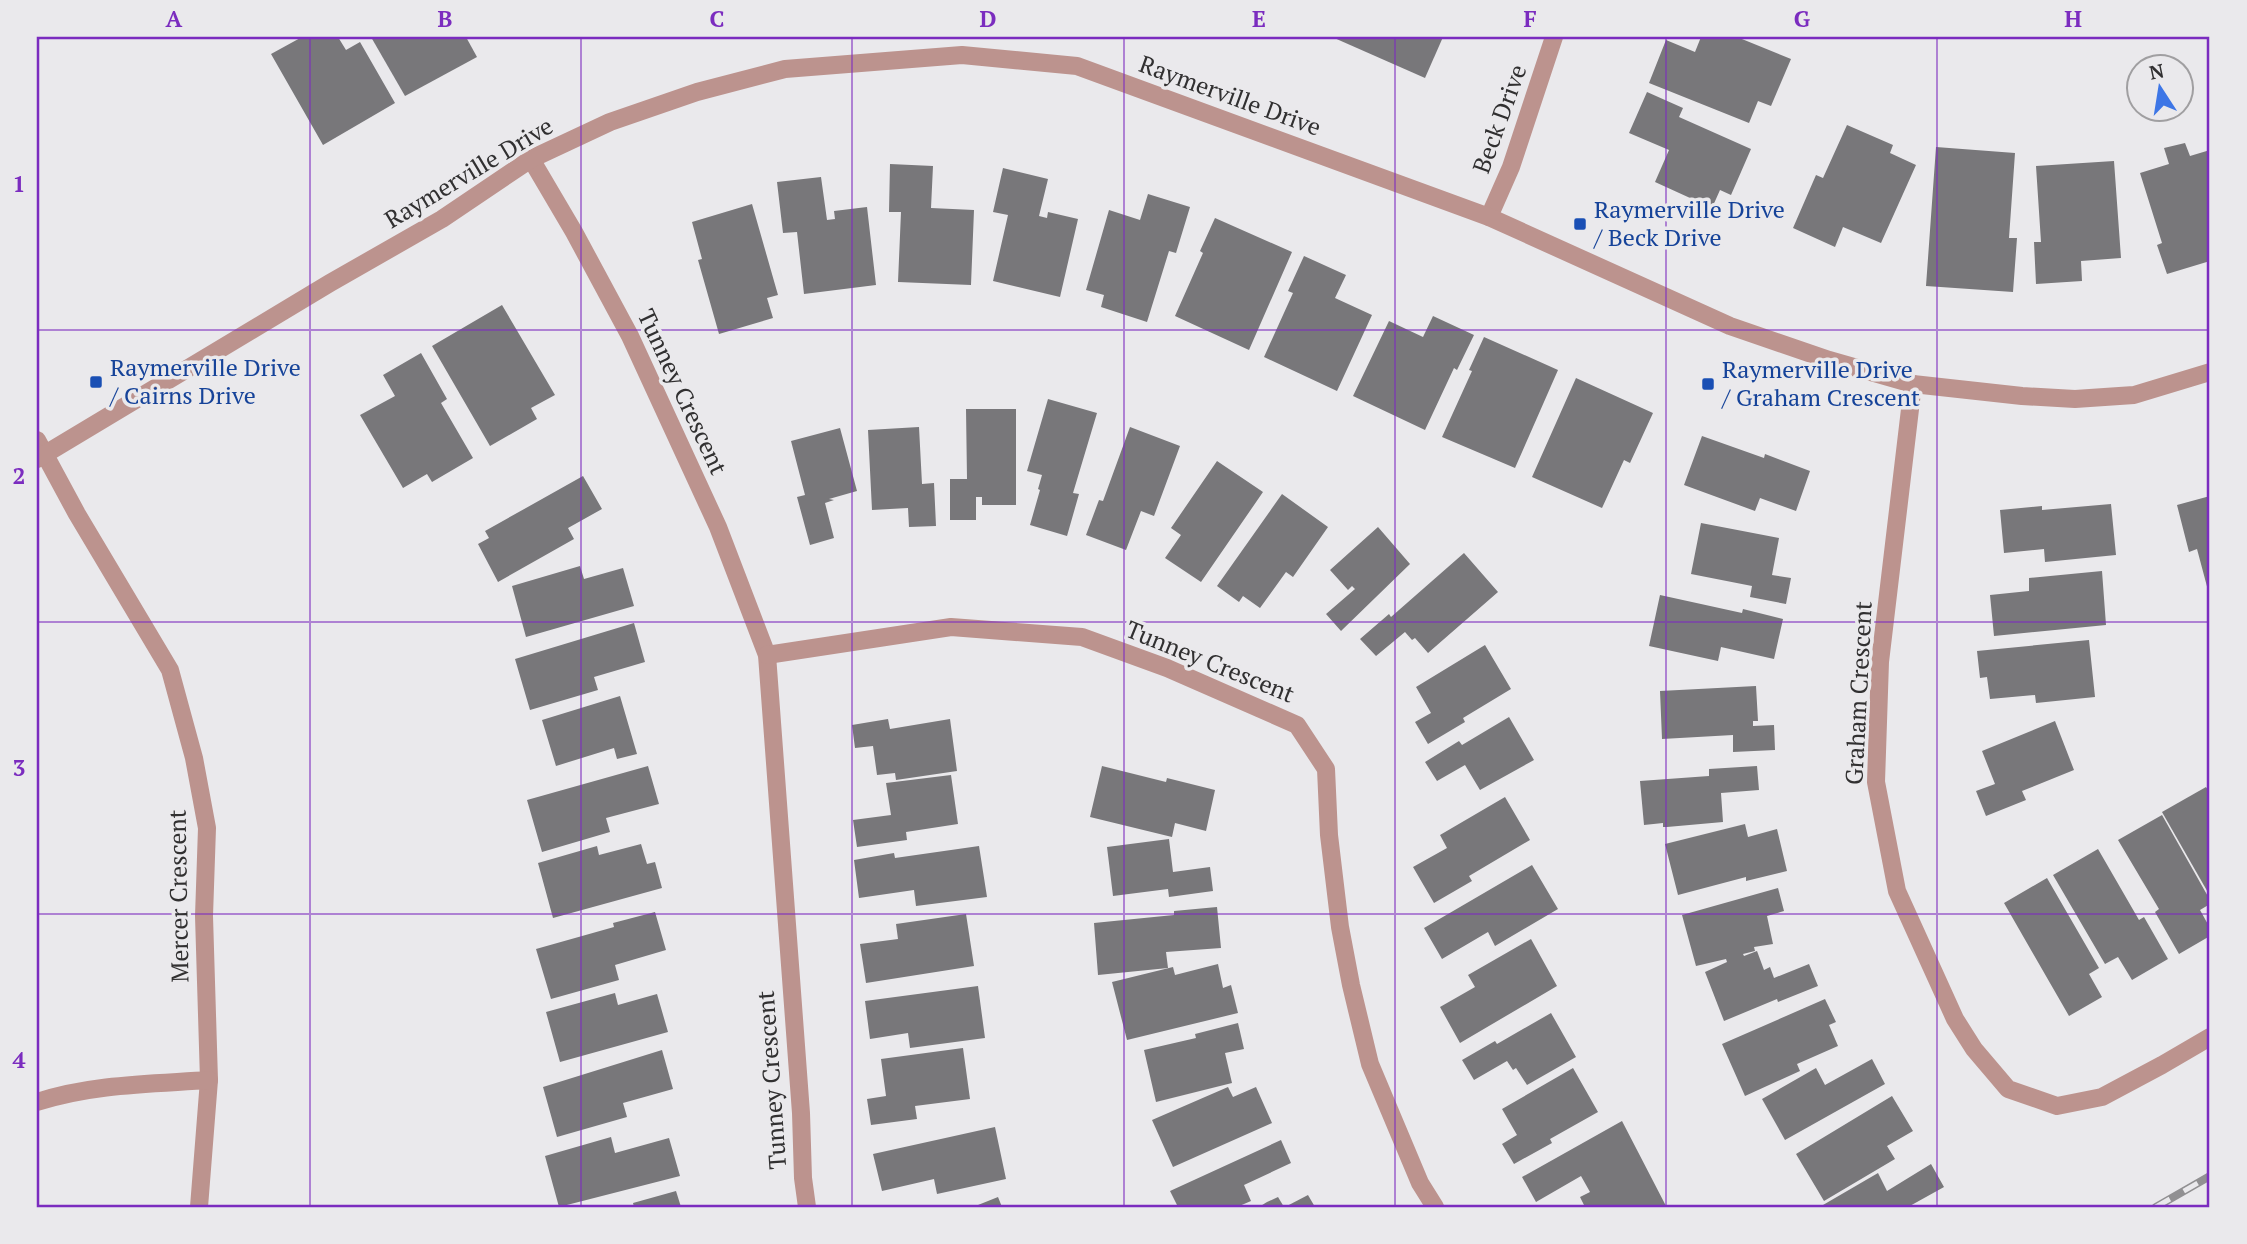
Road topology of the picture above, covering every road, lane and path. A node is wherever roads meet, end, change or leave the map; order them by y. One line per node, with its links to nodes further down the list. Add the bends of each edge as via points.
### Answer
1 (1554, 37): 3 (street, Beck Drive, via 1511,167)
2 (531, 159): 3 (street, Raymerville Drive, via 610,122 785,69 962,55 1077,66); 6 (street, Raymerville Drive, via 442,219); 7 (street, Tunney Crescent, via 636,348 718,527)
3 (1489, 217): 5 (street, Raymerville Drive, via 1730,326)
4 (2210, 372): 5 (street, Raymerville Drive, via 2134,395 2075,399)
5 (1913, 384): 8 (street, Graham Crescent, via 1880,662 1876,782 1897,891 1955,1019 2008,1089 2057,1105 2102,1097)
6 (39, 451): 9 (street, Mercer Crescent, via 170,670 194,758 207,828 204,916)
7 (767, 656): 12 (street, Tunney Crescent); 13 (street, Tunney Crescent, via 951,627 1082,637 1167,668 1297,725 1326,769 1340,927 1370,1064)
8 (2210, 1037)
9 (209, 1080): 10 (street, via 111,1086); 11 (street, Mercer Crescent)
10 (37, 1102)
11 (199, 1207)
12 (807, 1207)
13 (1435, 1207)

